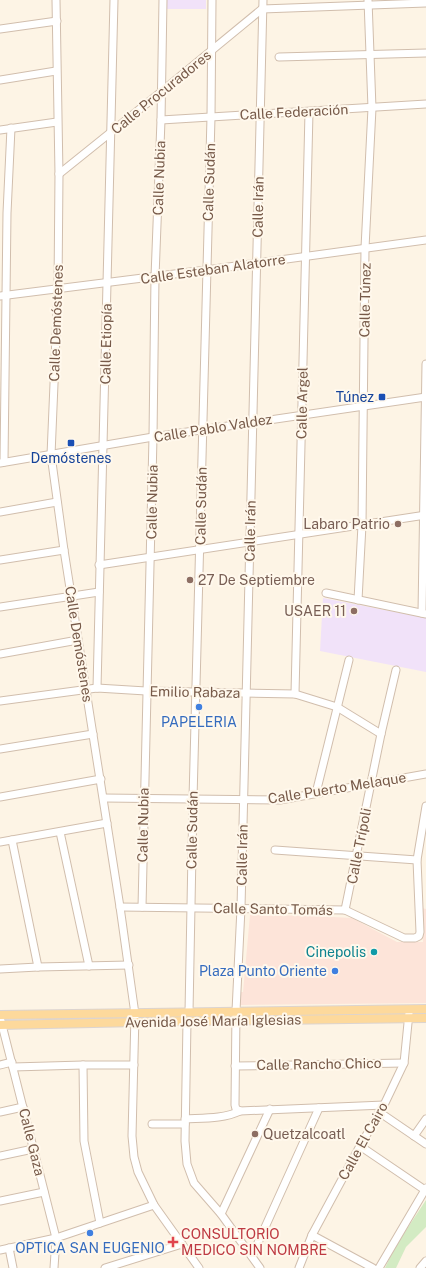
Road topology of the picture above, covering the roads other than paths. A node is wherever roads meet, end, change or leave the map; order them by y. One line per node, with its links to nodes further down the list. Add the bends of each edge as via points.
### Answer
1 (56, 0): 9 (street, Calle Demóstenes)
2 (114, 0): 27 (street, Calle Etiopía)
3 (163, 0): 17 (street, Calle Nubia)
4 (212, 0): 11 (street, Calle Sudán)
5 (262, 0): 8 (street, Calle Irán)
6 (369, 2): 7 (street); 8 (street); 13 (street, Calle Túnez)
7 (426, 3)
8 (262, 9): 11 (street, Calle Procuradores); 21 (street, Calle Irán)
9 (57, 21): 10 (street); 15 (street, Calle Demóstenes)
10 (0, 29)
11 (211, 51): 17 (street, Calle Procuradores); 22 (street, Calle Sudán)
12 (426, 53): 13 (street)
13 (370, 54): 14 (street); 19 (street, Calle Túnez)
14 (279, 57)
15 (56, 71): 16 (street); 24 (street, Calle Demóstenes)
16 (0, 80)
17 (161, 92): 23 (street, Calle Nubia); 27 (street, Calle Procuradores)
18 (426, 104): 19 (street, Calle Federación)
19 (372, 108): 20 (street, Calle Federación); 32 (street, Calle Túnez)
20 (309, 112): 21 (street, Calle Federación); 33 (street, Calle Argel)
21 (260, 114): 22 (street, Calle Federación); 34 (street, Calle Irán)
22 (211, 117): 23 (street, Calle Federación); 35 (street, Calle Sudán)
23 (161, 120): 36 (street, Calle Nubia)
24 (57, 122): 25 (street); 28 (street, Calle Demóstenes)
25 (11, 128): 26 (street); 29 (street)
26 (0, 130)
27 (110, 133): 28 (street, Calle Procuradores); 37 (street, Calle Etiopía)
28 (59, 174): 38 (street, Calle Demóstenes)
29 (7, 213): 30 (street); 39 (street)
30 (0, 219)
31 (426, 240): 32 (street, Calle Esteban Alatorre)
32 (365, 248): 33 (street, Calle Esteban Alatorre); 43 (street, Calle Túnez)
33 (305, 256): 34 (street, Calle Esteban Alatorre); 45 (street, Calle Argel)
34 (256, 263): 35 (street, Calle Esteban Alatorre); 46 (street, Calle Irán)
35 (206, 270): 36 (street, Calle Esteban Alatorre); 47 (street, Calle Sudán)
36 (155, 276): 37 (street, Calle Esteban Alatorre); 48 (street, Calle Nubia)
37 (107, 282): 38 (street, Calle Esteban Alatorre); 49 (street, Calle Etiopía)
38 (58, 289): 39 (street, Calle Esteban Alatorre); 50 (street, Calle Demóstenes)
39 (3, 296): 40 (street)
40 (3, 354): 44 (street)
41 (426, 364): 42 (street)
42 (426, 397): 43 (street, Calle Pablo Valdez); 54 (street)
43 (364, 405): 45 (street, Calle Pablo Valdez); 55 (street, Calle Túnez)
44 (2, 408): 51 (street)
45 (302, 414): 46 (street, Calle Pablo Valdez); 56 (street, Calle Argel)
46 (252, 422): 47 (street, Calle Pablo Valdez); 57 (street, Calle Irán)
47 (203, 429): 48 (street, Calle Pablo Valdez); 58 (street, Calle Sudán)
48 (153, 437): 49 (street, Calle Pablo Valdez); 60 (street, Calle Nubia)
49 (103, 446): 50 (street, Calle Pablo Valdez); 62 (street, Calle Etiopía)
50 (51, 455): 51 (street, Calle Pablo Valdez); 52 (street, Calle Demóstenes)
51 (2, 463)
52 (57, 502): 53 (street); 59 (street, Calle Demóstenes)
53 (0, 512)
54 (425, 515): 55 (street); 68 (street)
55 (362, 525): 56 (street); 66 (street, Calle Túnez)
56 (300, 534): 57 (street); 78 (street, Calle Argel)
57 (250, 542): 58 (street); 77 (street, Calle Irán)
58 (200, 549): 60 (street); 76 (street, Calle Sudán)
59 (64, 550): 61 (street); 65 (street, Calle Demóstenes)
60 (150, 557): 62 (street); 75 (street, Calle Nubia)
61 (0, 560)
62 (99, 565): 63 (street, Calle Etiopía)
63 (99, 592): 65 (street); 73 (street, Calle Etiopía)
64 (326, 593): 66 (street)
65 (72, 596): 67 (street); 69 (street, Calle Demóstenes)
66 (358, 600): 68 (street)
67 (0, 607)
68 (424, 614)
69 (78, 640): 70 (street); 74 (street, Calle Demóstenes)
70 (0, 654)
71 (349, 660): 80 (street)
72 (396, 670): 82 (street, Calle Trípoli)
73 (97, 688): 74 (street, Emilio Rabaza); 75 (street, Emilio Rabaza)
74 (87, 689): 79 (street, Emilio Rabaza); 81 (street, Calle Demóstenes)
75 (146, 691): 76 (street, Emilio Rabaza); 90 (street, Calle Nubia)
76 (196, 692): 77 (street, Emilio Rabaza); 91 (street, Calle Sudán)
77 (245, 693): 78 (street, Emilio Rabaza); 92 (street, Calle Irán)
78 (295, 694): 80 (street, Emilio Rabaza)
79 (0, 701)
80 (337, 707): 82 (street, Emilio Rabaza); 87 (street)
81 (93, 734): 83 (street); 85 (street, Calle Demóstenes)
82 (381, 734): 86 (street, Calle Trípoli)
83 (0, 749)
84 (426, 774): 86 (street, Calle Puerto Melaque)
85 (101, 779): 88 (street); 89 (street, Calle Demóstenes)
86 (371, 784): 87 (street, Calle Puerto Melaque); 99 (street, Calle Trípoli)
87 (316, 793): 92 (street, Calle Puerto Melaque, via 280,800)
88 (0, 797)
89 (104, 798): 90 (street, Calle Puerto Melaque); 94 (street, Calle Demóstenes)
90 (144, 798): 91 (street, Calle Puerto Melaque); 105 (street, Calle Nubia)
91 (193, 799): 92 (street, Calle Puerto Melaque); 106 (street, Calle Sudán)
92 (244, 800): 107 (street, Calle Irán)
93 (426, 806): 100 (street)
94 (107, 823): 95 (street); 104 (street, Calle Demóstenes)
95 (60, 832): 96 (street); 110 (street)
96 (12, 840): 97 (street); 111 (street)
97 (0, 842)
98 (275, 850): 99 (street)
99 (357, 856): 100 (street); 108 (street, Calle Trípoli)
100 (417, 860): 101 (street)
101 (418, 872): 102 (street); 103 (street)
102 (426, 874)
103 (422, 902): 108 (street, Calle Santo Tomás, via 419,936 412,939 404,938)
104 (120, 907): 105 (street, Calle Santo Tomás); 109 (street, Calle Demóstenes)
105 (142, 907): 106 (street, Calle Santo Tomás)
106 (191, 908): 107 (street, Calle Santo Tomás); 117 (street, Calle Sudán)
107 (241, 908): 108 (street, Calle Santo Tomás); 116 (street, Calle Irán)
108 (345, 910)
109 (129, 965): 110 (street); 118 (street, Calle Demóstenes)
110 (89, 966): 111 (street)
111 (38, 967): 112 (street)
112 (0, 969)
113 (410, 1009): 114 (main road, Avenida José María Iglesias); 115 (main road, Avenida José María Iglesias); 119 (street, Calle El Cairo)
114 (426, 1009)
115 (354, 1010): 116 (main road, Avenida José María Iglesias); 121 (main road)
116 (236, 1011): 117 (main road, Avenida José María Iglesias); 122 (street, Calle Irán)
117 (189, 1012): 118 (main road, Avenida José María Iglesias)
118 (135, 1014): 123 (main road, Avenida José María Iglesias); 125 (street, Calle Demóstenes)
119 (409, 1018): 120 (main road, Avenida José María Iglesias); 121 (main road, Avenida José María Iglesias); 126 (street, Calle El Cairo)
120 (426, 1018)
121 (355, 1019): 122 (main road, Avenida José María Iglesias)
122 (236, 1020): 124 (main road, Avenida José María Iglesias); 131 (street, Calle Irán)
123 (0, 1021): 125 (main road, Avenida José María Iglesias); 128 (street, Calle Gaza)
124 (186, 1021): 125 (main road, Avenida José María Iglesias); 140 (street)
125 (136, 1023): 130 (street, Calle Demóstenes)
126 (404, 1063): 131 (street, Calle Rancho Chico); 132 (street, Calle El Cairo)
127 (0, 1064): 128 (street)
128 (12, 1065): 129 (street); 133 (street, Calle Gaza)
129 (83, 1065): 130 (street); 152 (street, via 84,1141)
130 (134, 1065): 150 (street, Calle Demóstenes, via 134,1157 138,1172)
131 (235, 1066): 136 (street, Calle Irán, via 235,1105)
132 (384, 1105): 134 (street); 138 (street, Calle El Cairo)
133 (23, 1107): 137 (street); 145 (street, Calle Gaza)
134 (320, 1108): 135 (street); 158 (street)
135 (270, 1109): 136 (street); 151 (street)
136 (238, 1110): 140 (street, via 231,1115)
137 (0, 1112)
138 (379, 1112): 142 (street); 144 (street, Calle El Cairo)
139 (426, 1119): 142 (street)
140 (185, 1122): 141 (street); 151 (street, via 185,1152 190,1174 194,1183)
141 (152, 1124)
142 (414, 1136): 143 (street)
143 (426, 1144)
144 (360, 1146): 147 (street); 153 (street, Calle El Cairo)
145 (34, 1149): 146 (street); 148 (street, Calle Gaza)
146 (0, 1156)
147 (425, 1189): 167 (street)
148 (44, 1192): 149 (street); 154 (street, Calle Gaza)
149 (0, 1201)
150 (154, 1205): 152 (street); 155 (street, Calle Demóstenes)
151 (220, 1214): 158 (street)
152 (100, 1223): 154 (street)
153 (312, 1235): 165 (street, Calle El Cairo); 166 (street)
154 (56, 1238): 156 (street); 161 (street, Calle Gaza)
155 (182, 1244): 162 (street); 163 (street, Calle Demóstenes)
156 (9, 1248): 157 (street); 160 (street)
157 (0, 1250)
158 (252, 1256): 164 (street)
159 (426, 1261): 168 (street)
160 (12, 1268)
161 (54, 1268)
162 (105, 1268)
163 (199, 1268)
164 (260, 1268)
165 (299, 1268)
166 (373, 1268)
167 (379, 1268)
168 (420, 1268)

